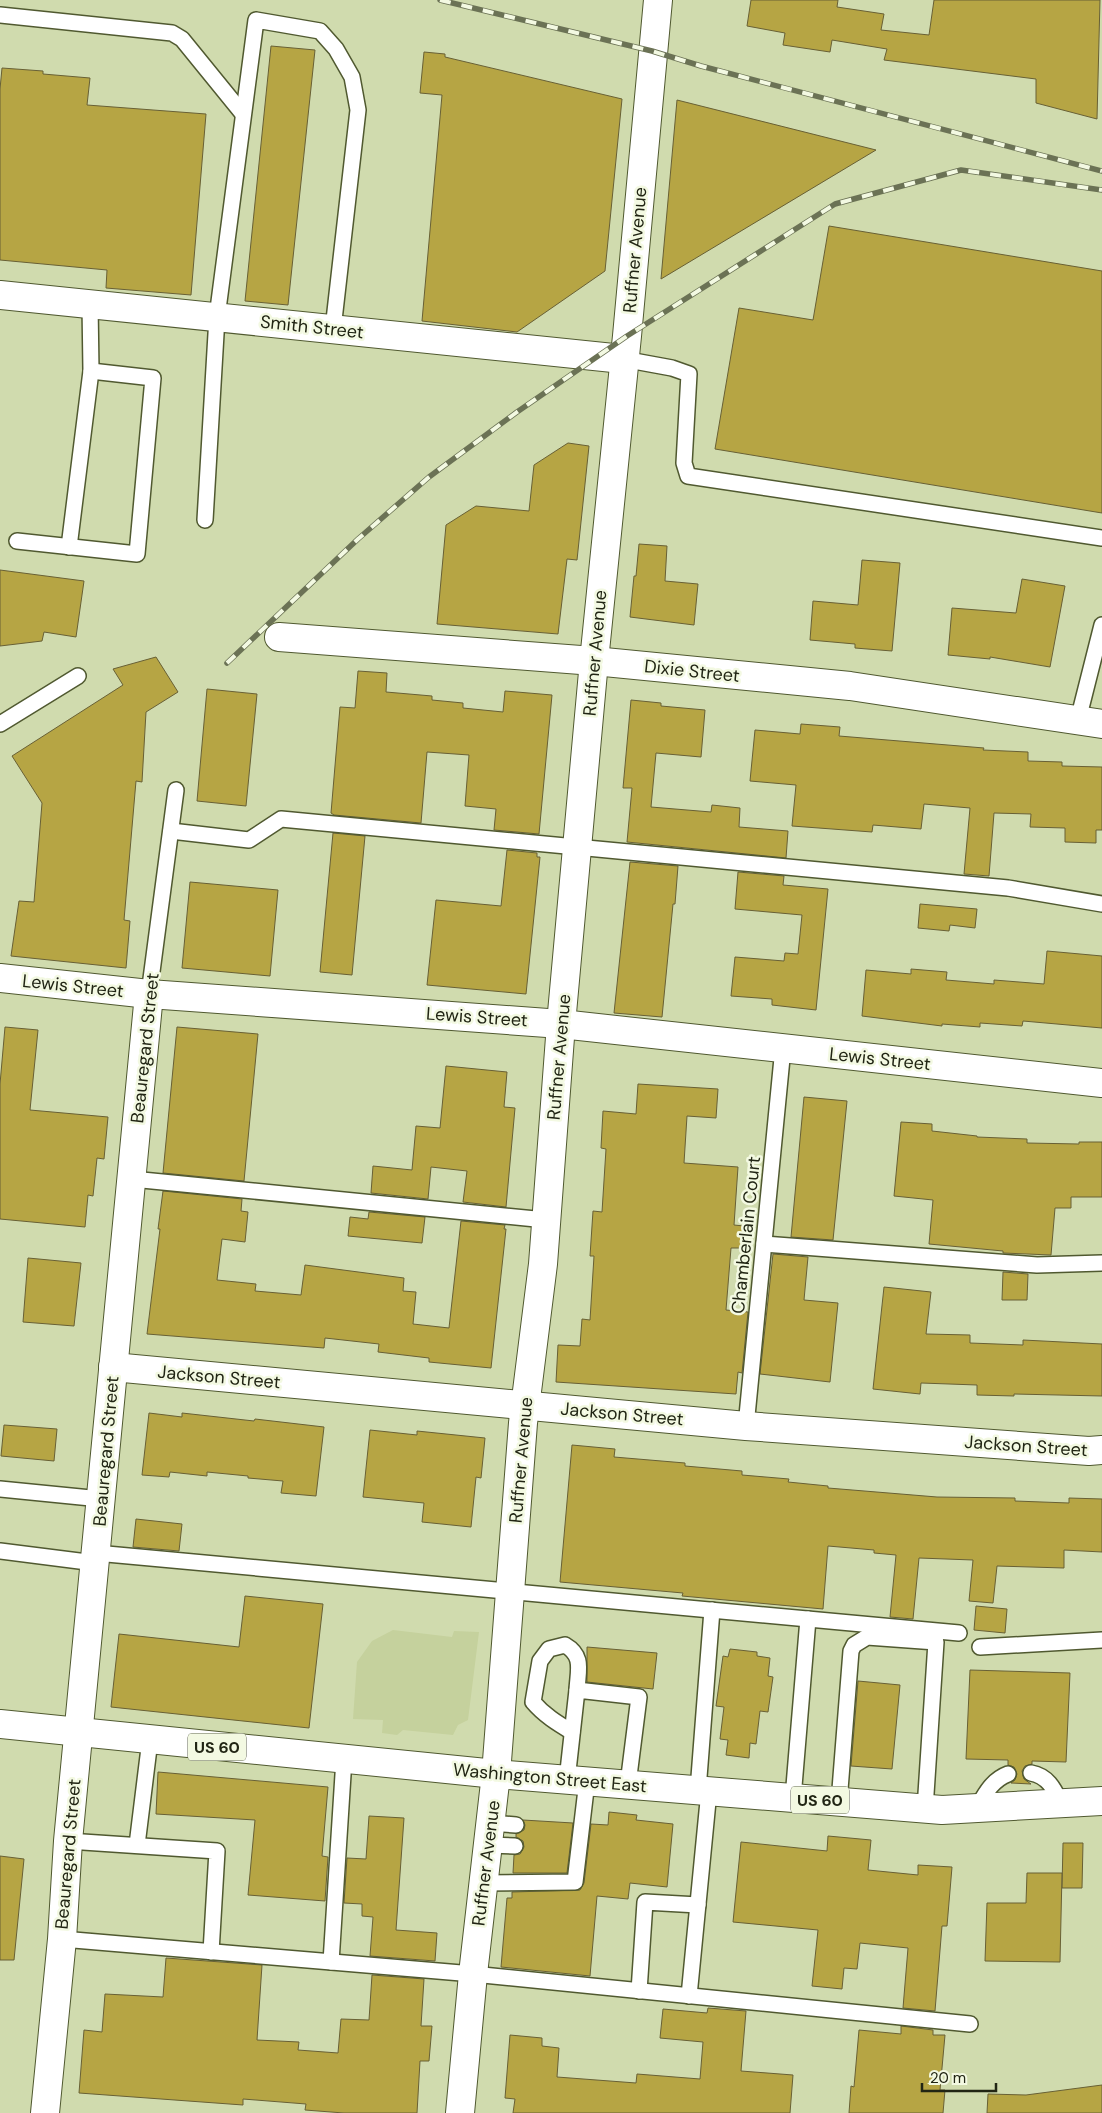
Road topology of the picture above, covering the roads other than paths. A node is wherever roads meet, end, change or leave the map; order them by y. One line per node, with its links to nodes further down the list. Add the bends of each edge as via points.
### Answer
1 (658, 0): 8 (street, Ruffner Avenue)
2 (0, 15): 3 (lane, via 172,33 182,39)
3 (243, 114): 6 (lane); 7 (lane, via 256,20 320,31 336,49 352,77 358,110)
4 (0, 295): 5 (street, Smith Street)
5 (90, 304): 6 (street, Smith Street); 9 (lane)
6 (218, 317): 7 (street, Smith Street); 10 (lane)
7 (333, 329): 8 (street, Smith Street)
8 (623, 359): 11 (lane, via 689,374 684,464 688,476); 17 (street, Ruffner Avenue)
9 (91, 371): 13 (lane); 13 (lane, via 153,378 138,554)
10 (205, 520)
11 (1102, 538)
12 (17, 541): 13 (lane)
13 (69, 547)
14 (1102, 625): 16 (lane)
15 (279, 637): 17 (street, Dixie Street)
16 (1099, 645): 18 (lane)
17 (594, 661): 20 (street, Dixie Street, via 850,686); 24 (street, Ruffner Avenue)
18 (1097, 663): 20 (lane)
19 (78, 676): 21 (lane)
20 (1090, 722)
21 (0, 724)
22 (176, 790): 23 (lane, Beauregard Street)
23 (171, 831): 24 (lane, via 249,840 281,818); 27 (lane, Beauregard Street)
24 (577, 846): 25 (lane, via 1008,888); 28 (street, Ruffner Avenue)
25 (1102, 904)
26 (0, 978): 27 (street, Lewis Street)
27 (149, 994): 28 (street, Lewis Street); 31 (street, Beauregard Street)
28 (561, 1024): 29 (street, Lewis Street); 32 (street, Ruffner Avenue)
29 (783, 1048): 30 (street, Lewis Street); 33 (lane, Chamberlain Court)
30 (1102, 1083)
31 (132, 1179): 32 (lane); 35 (street, Beauregard Street)
32 (546, 1220): 36 (street, Ruffner Avenue)
33 (764, 1244): 34 (lane, via 1037,1265); 37 (lane, Chamberlain Court)
34 (1102, 1264)
35 (113, 1367): 36 (street, Jackson Street); 40 (street, Beauregard Street)
36 (525, 1406): 37 (street, Jackson Street); 43 (street, Ruffner Avenue)
37 (746, 1426): 38 (street, Jackson Street)
38 (1102, 1450)
39 (0, 1489): 40 (lane)
40 (101, 1499): 42 (street, Beauregard Street)
41 (0, 1551): 42 (lane)
42 (96, 1558): 43 (lane); 52 (street, Beauregard Street)
43 (510, 1591): 44 (lane); 56 (street, Ruffner Avenue)
44 (712, 1610): 45 (lane); 60 (lane)
45 (808, 1619): 46 (lane); 61 (lane)
46 (959, 1634)
47 (1102, 1640): 48 (lane)
48 (980, 1647)
49 (577, 1690): 51 (lane); 51 (lane, via 579,1658 574,1650 565,1645 550,1649 540,1661 533,1702 548,1717); 59 (lane, via 639,1697)
50 (0, 1724): 52 (street, Washington Street East / US 60)
51 (572, 1732): 58 (lane)
52 (79, 1733): 53 (street, Washington Street East / US 60); 68 (street, Beauregard Street)
53 (150, 1740): 54 (street, Washington Street East / US 60); 69 (lane)
54 (344, 1759): 56 (street, Washington Street East / US 60); 75 (lane)
55 (1031, 1773): 64 (lane, via 1038,1774 1052,1786)
56 (496, 1774): 58 (street, Washington Street East / US 60); 67 (street, Ruffner Avenue)
57 (1008, 1774): 65 (lane, via 996,1780)
58 (577, 1781): 59 (street, Washington Street East / US 60); 71 (lane, via 575,1882)
59 (628, 1784): 60 (street, Washington Street East / US 60)
60 (704, 1791): 61 (street, Washington Street East / US 60); 72 (lane)
61 (793, 1798): 63 (street, Washington Street East / US 60)
62 (1102, 1801): 64 (street, Washington Street East / US 60)
63 (839, 1802): 66 (street, Washington Street East / US 60); 66 (lane, via 854,1645 867,1637 936,1642)
64 (1061, 1804): 65 (street, Washington Street East / US 60)
65 (977, 1808): 66 (street, Washington Street East / US 60)
66 (925, 1809)
67 (498, 1831): 70 (lane); 71 (street, Ruffner Avenue)
68 (68, 1841): 69 (lane); 73 (street, Beauregard Street)
69 (137, 1845): 74 (lane, via 217,1850)
70 (515, 1846)
71 (484, 1883): 76 (street, Ruffner Avenue)
72 (698, 1905): 77 (lane, via 645,1902); 78 (lane)
73 (62, 1939): 74 (lane); 80 (street, Beauregard Street)
74 (211, 1952): 75 (lane)
75 (331, 1962): 76 (lane)
76 (473, 1974): 77 (lane); 81 (street, Ruffner Avenue)
77 (639, 1991): 78 (lane)
78 (689, 1996): 79 (lane)
79 (970, 2024)
80 (45, 2113)
81 (460, 2113)

